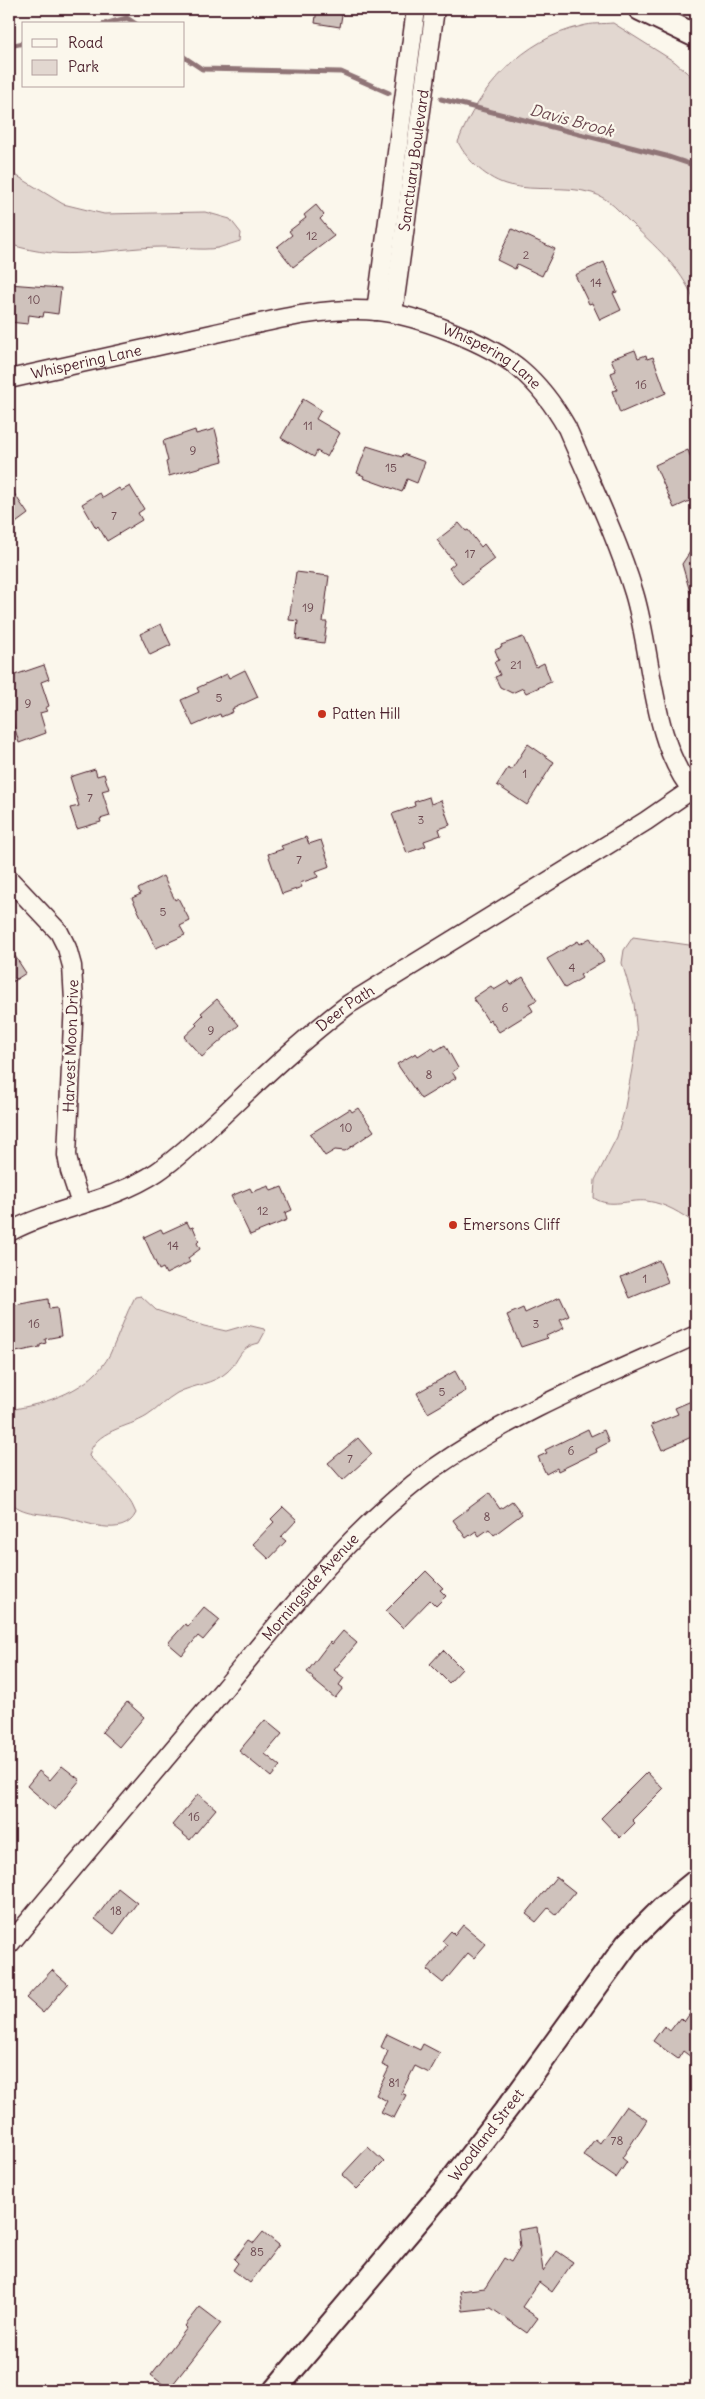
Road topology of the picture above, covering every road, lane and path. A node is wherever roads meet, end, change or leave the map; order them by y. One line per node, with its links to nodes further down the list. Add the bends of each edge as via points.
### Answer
1 (416, 9): 5 (street, Sanctuary Boulevard)
2 (435, 9): 5 (street, Sanctuary Boulevard)
3 (640, 9): 4 (street)
4 (696, 36)
5 (385, 312): 6 (street, Whispering Lane, via 302,315); 7 (street, Whispering Lane, via 444,330 495,353 519,368 553,404 567,428 627,573 639,610 662,724 677,765)
6 (9, 378)
7 (694, 793): 9 (street, Deer Path, via 349,1004 307,1037 157,1172 115,1193)
8 (9, 879): 9 (street, Harvest Moon Drive, via 59,932 72,966 74,1001 67,1155)
9 (80, 1204): 10 (street, Deer Path)
10 (9, 1232)
11 (696, 1336): 13 (street, Morningside Avenue, via 562,1395 495,1429 433,1470 380,1513 300,1598)
12 (696, 1881): 14 (street, Woodland Street, via 627,1944 446,2189)
13 (9, 1945)
14 (274, 2390)

